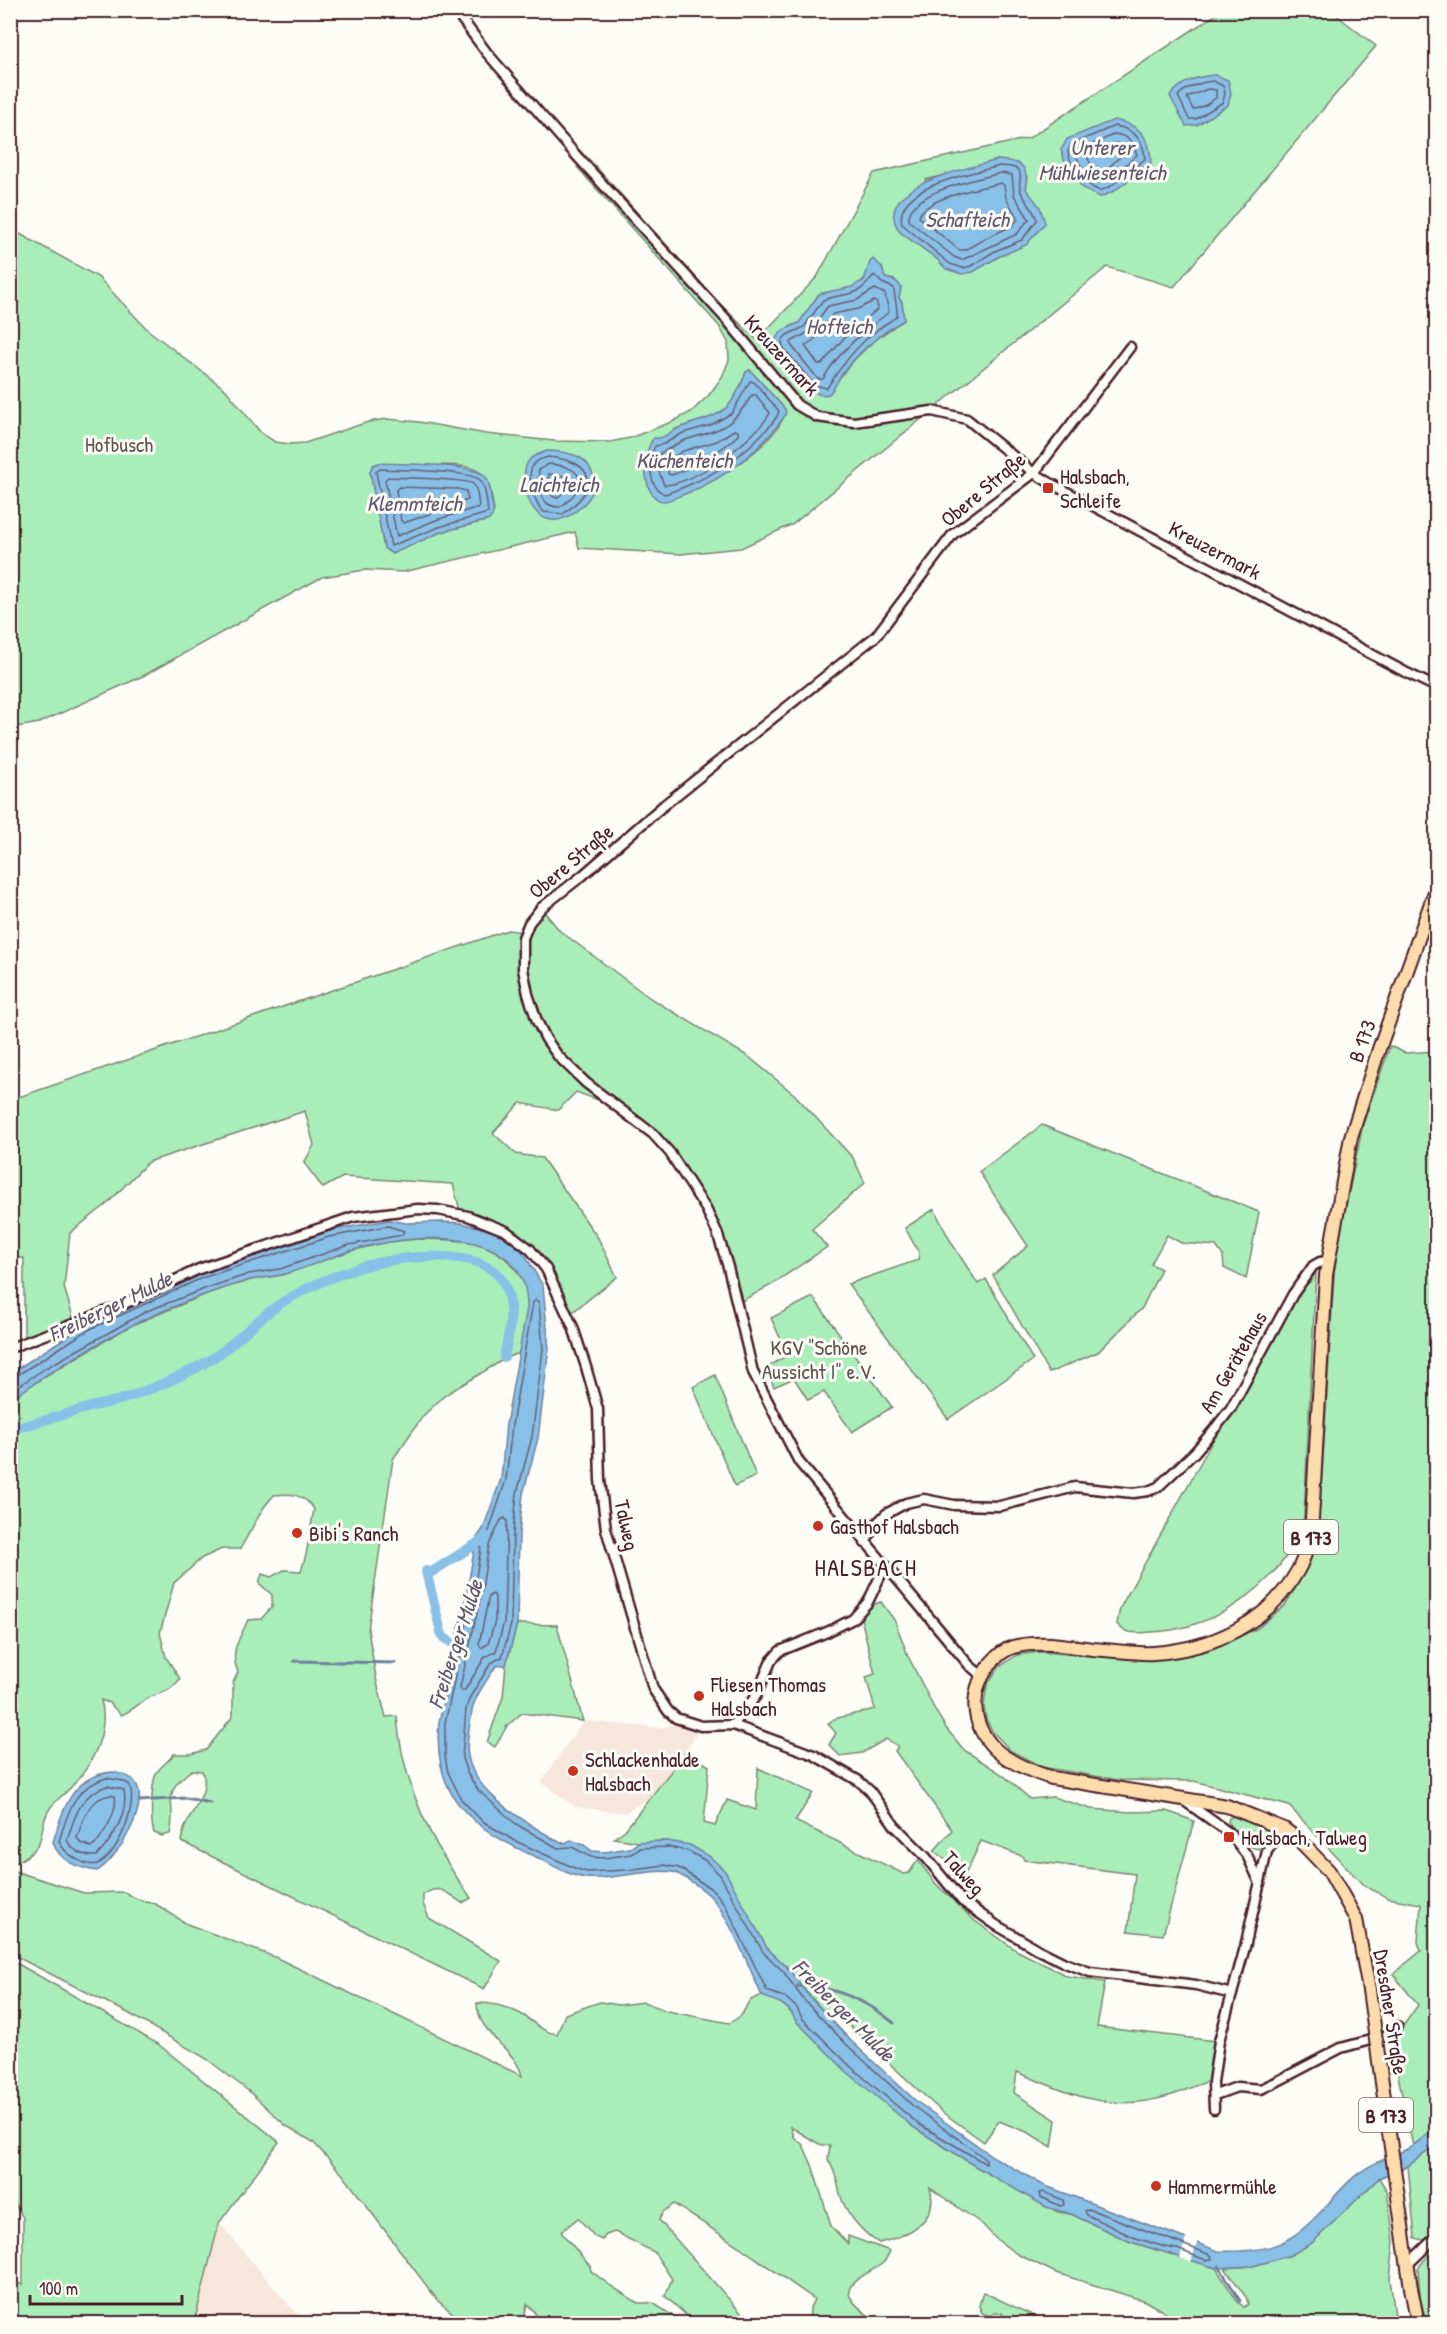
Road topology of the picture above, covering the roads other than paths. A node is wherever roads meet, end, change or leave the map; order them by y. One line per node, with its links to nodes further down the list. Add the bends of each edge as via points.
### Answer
1 (455, 10): 3 (street, Kreuzermark, via 486,53 727,320 797,405 817,417 854,422 932,411 966,419)
2 (1130, 346): 3 (street, Obere Straße)
3 (1034, 473): 4 (street, Kreuzermark); 8 (street, Obere Straße, via 953,534 876,636 541,908 523,938 528,994 546,1039 586,1083 652,1134 688,1179 717,1232 753,1372 799,1462)
4 (1437, 687)
5 (1437, 889): 6 (main road, B 173 / B 173, via 1351,1137)
6 (1328, 1261): 8 (street, Am Gerätehaus, via 1312,1266 1293,1294 1231,1408 1195,1452 1158,1487 1133,1493 1075,1487 1000,1506 954,1505 924,1499 886,1514); 10 (main road, B 173 / B 173, via 1311,1536 1298,1569 1278,1599 1247,1626 1205,1644 1153,1653 1040,1643 1012,1647 999,1654)
7 (10, 1348): 11 (street, Talweg, via 120,1306 199,1269 353,1218 438,1210 468,1216 506,1231 530,1249 546,1269 573,1327 586,1367 598,1409 606,1528 653,1689 676,1718 701,1726)
8 (865, 1543): 9 (street, Obere Straße)
9 (885, 1566): 10 (street, Obere Straße); 11 (street, via 868,1602 853,1619 780,1651 771,1661 756,1696)
10 (981, 1675): 12 (main road, B 173, via 975,1695 976,1714 997,1751 1030,1771 1052,1778)
11 (733, 1725): 15 (street, Talweg, via 814,1755 859,1781 962,1901 1037,1949 1089,1971 1196,1985)
12 (1180, 1798): 13 (main road, B 173, via 1227,1806); 14 (street, via 1231,1834)
13 (1284, 1829): 14 (street, via 1267,1851); 20 (main road, Dresdner Straße / B 173, bridge, via 1329,1871 1356,1919)
14 (1260, 1883): 15 (street)
15 (1232, 1994): 17 (street, via 1214,2064)
16 (1397, 2026): 17 (street, via 1385,2036 1341,2048 1261,2088 1237,2087)
17 (1215, 2095): 18 (street)
18 (1214, 2109)
19 (1437, 2237): 20 (street)
20 (1407, 2265): 21 (main road, Dresdner Straße / B 173)
21 (1418, 2324)

